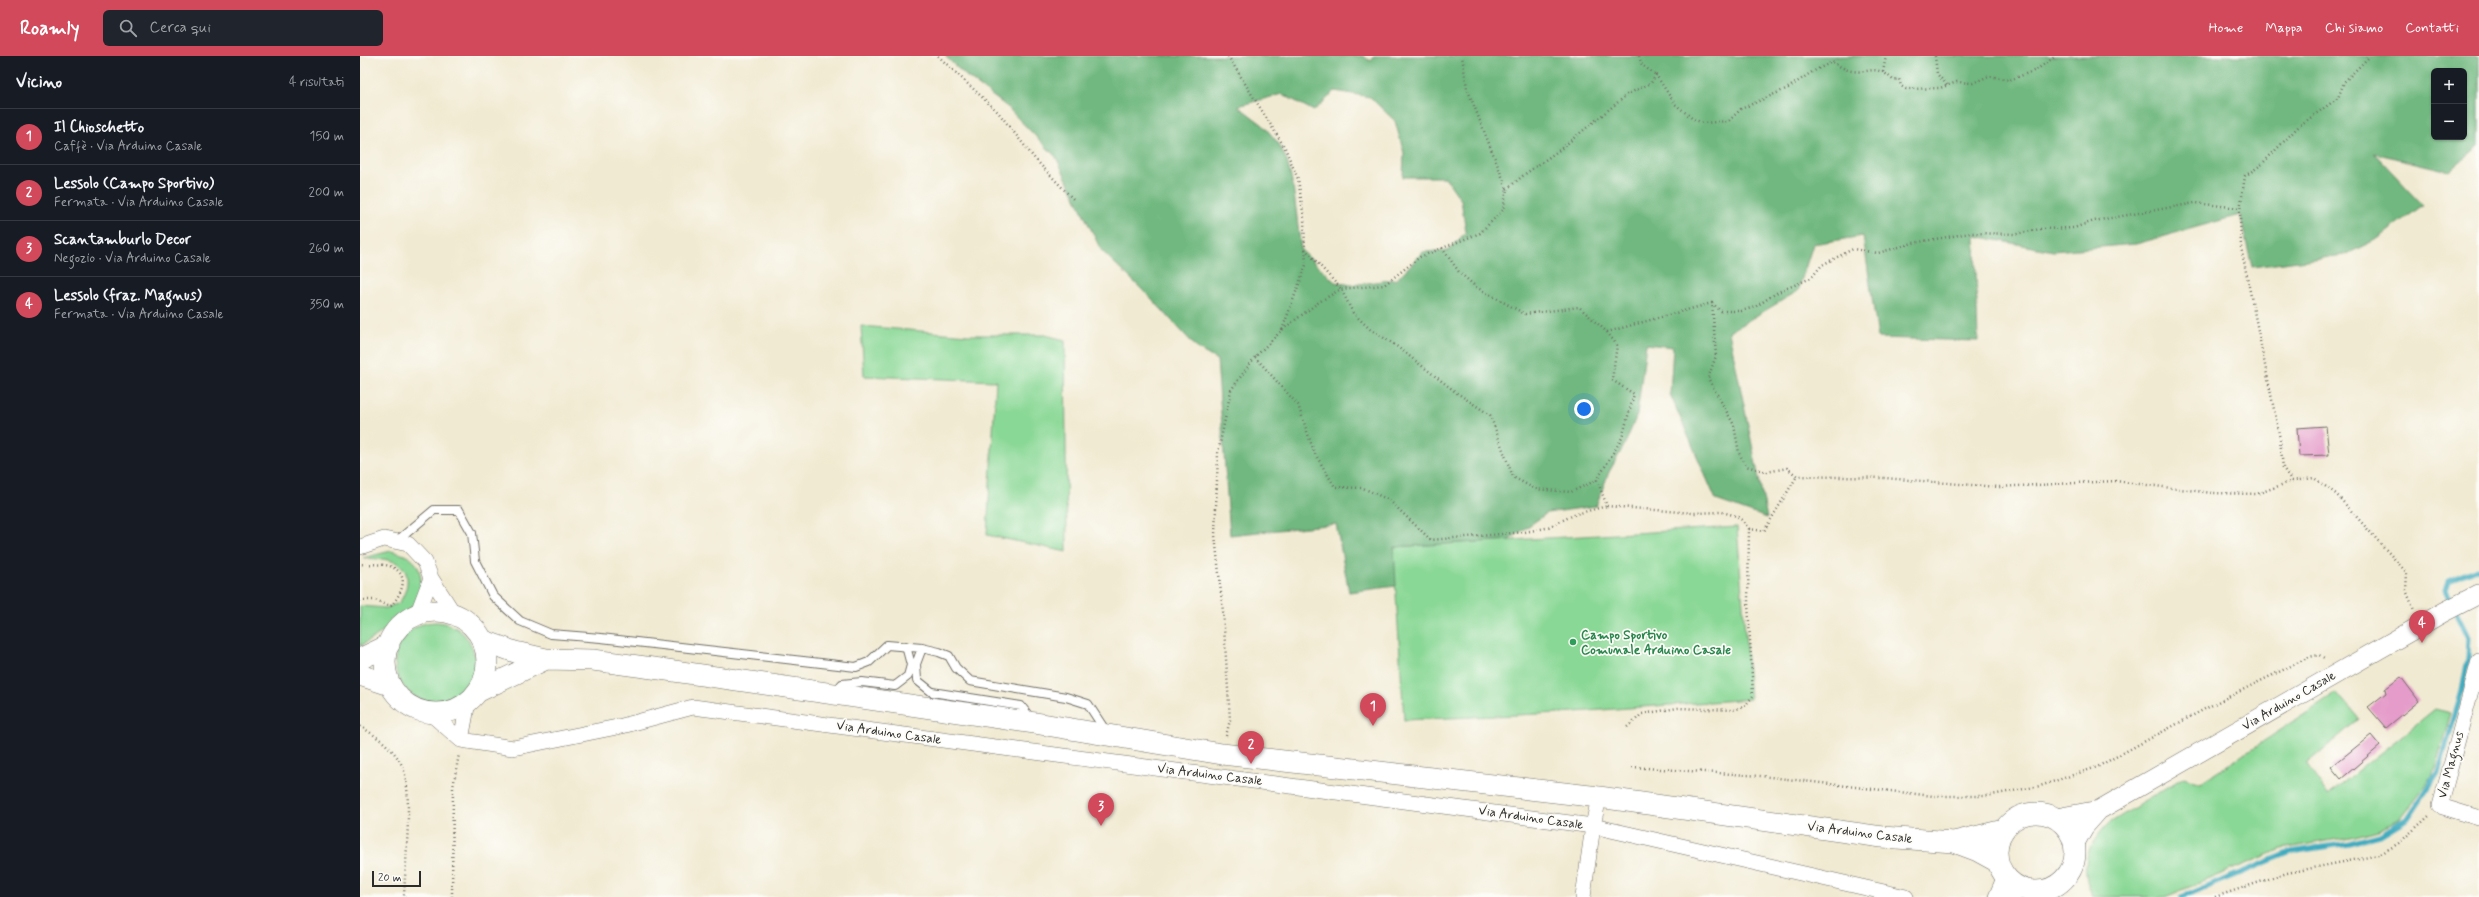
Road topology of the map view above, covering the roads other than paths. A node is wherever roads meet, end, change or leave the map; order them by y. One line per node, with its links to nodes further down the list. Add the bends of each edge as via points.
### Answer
1 (397, 541): 2 (street, via 384,539); 3 (street, via 408,544 417,552 425,562); 9 (lane, via 434,510 459,510 472,533 475,561 493,596 520,620 551,634 856,667 869,662 887,645)
2 (360, 547)
3 (431, 578): 5 (street); 6 (street)
4 (2474, 599): 23 (street, Via Arduino Casale, via 2444,612)
5 (454, 614): 6 (main road, via 435,611); 7 (main road, via 466,621)
6 (417, 615): 8 (main road, via 399,626)
7 (482, 640): 12 (main road, Via Arduino Casale, via 515,652); 17 (main road, via 487,669)
8 (389, 645): 11 (main road); 15 (main road, via 385,668)
9 (906, 646): 10 (lane); 16 (lane, via 910,665 908,676 896,686 862,682 842,684)
10 (922, 648): 19 (lane, via 916,664 917,680 932,692 1021,706); 20 (lane, via 949,656 956,668 970,681 1066,697 1088,704)
11 (360, 659)
12 (546, 659): 16 (main road, Via Arduino Casale, via 592,660); 17 (main road)
13 (2479, 661): 25 (street, Via Magnus, via 2440,806)
14 (360, 675): 15 (main road)
15 (390, 685): 18 (main road, via 399,699 416,709)
16 (834, 695): 19 (main road, Via Arduino Casale)
17 (473, 697): 18 (main road, via 443,713); 21 (street)
18 (430, 713): 21 (street)
19 (1035, 723): 20 (main road, Via Arduino Casale)
20 (1108, 735): 22 (main road, Via Arduino Casale, via 1222,754)
21 (461, 740): 26 (street, Via Arduino Casale, via 513,748 622,726 693,707)
22 (1598, 796): 26 (street, Via Arduino Casale); 28 (main road, Via Arduino Casale, via 1882,837)
23 (2099, 810): 24 (street); 29 (street, via 2084,827)
24 (2056, 818): 27 (main road, via 2039,813 2028,814 2015,820); 29 (main road, via 2065,826)
25 (2479, 818)
26 (1594, 826): 33 (street); 34 (street)
27 (2004, 830): 28 (main road); 30 (main road, via 1999,841)
28 (1954, 842): 30 (main road, via 1978,851)
29 (2074, 845): 31 (main road)
30 (2002, 869): 32 (main road, via 2013,884); 35 (street)
31 (2067, 888): 32 (main road, via 2052,887)
32 (2039, 892): 36 (street)
33 (1583, 897)
34 (1906, 897)
35 (1996, 897)
36 (2005, 897)

